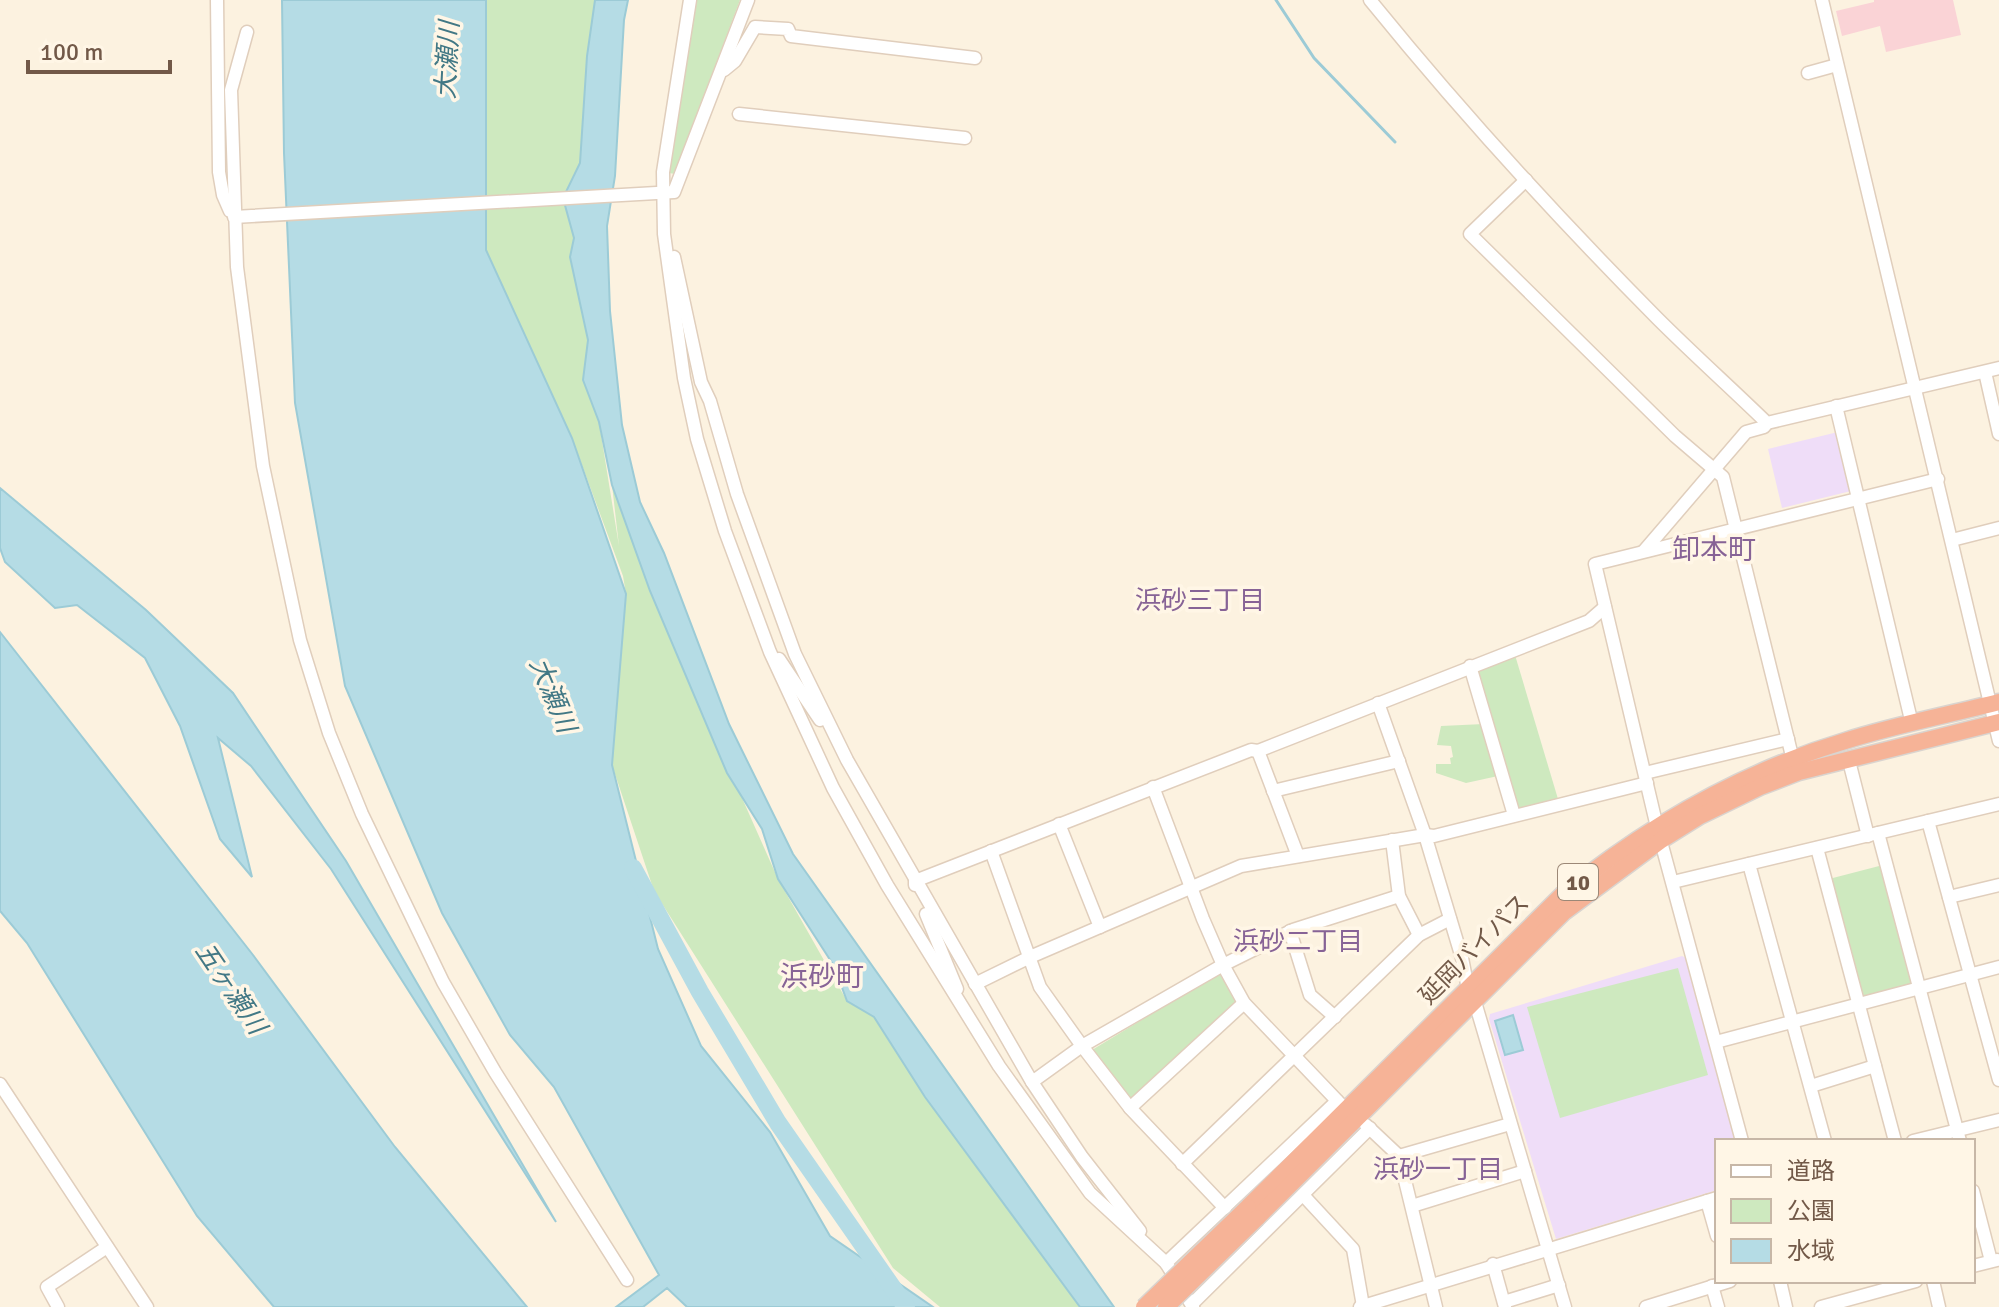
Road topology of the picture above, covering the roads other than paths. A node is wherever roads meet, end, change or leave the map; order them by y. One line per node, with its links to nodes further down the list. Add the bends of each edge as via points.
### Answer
1 (217, 0): 17 (street, via 219,172 223,195)
2 (690, 0): 16 (street)
3 (748, 0): 7 (street)
4 (757, 0): 7 (street)
5 (1370, 0): 15 (street)
6 (1822, 0): 10 (street)
7 (743, 14): 11 (street)
8 (247, 32): 17 (street, via 231,90)
9 (975, 58): 11 (street, via 755,27 735,61)
10 (1837, 65): 12 (street); 21 (street)
11 (721, 72): 16 (street, via 674,192)
12 (1808, 73)
13 (739, 114): 14 (street)
14 (965, 138)
15 (1526, 180): 23 (street); 25 (street, via 1470,234)
16 (658, 193): 17 (street); 18 (street)
17 (239, 217): 117 (street, via 240,292 255,413 300,640 329,733 443,982)
18 (664, 234): 33 (street, via 697,439); 39 (street, via 671,243 701,382 737,494 795,654)
19 (1999, 368): 20 (street)
20 (1985, 372): 21 (street); 24 (street)
21 (1916, 387): 22 (street); 26 (street)
22 (1836, 406): 23 (street); 27 (street)
23 (1767, 423): 25 (street, via 1746,432)
24 (1999, 434)
25 (1715, 469): 29 (street, via 1723,477); 31 (street)
26 (1938, 479): 27 (street); 30 (street)
27 (1857, 499): 29 (street); 38 (street)
28 (1999, 528): 30 (street)
29 (1736, 529): 31 (street); 40 (street)
30 (1952, 540): 36 (street)
31 (1644, 551): 32 (street, via 1595,564)
32 (1605, 607): 34 (street, via 1589,621); 46 (street)
33 (770, 652): 39 (street); 78 (street, via 833,788)
34 (1470, 666): 35 (street); 50 (street)
35 (1378, 703): 42 (street); 44 (street)
36 (1995, 703): 37 (street); 38 (highway, 延岡バイパス / 10)
37 (1997, 723): 41 (street); 45 (highway, 延岡バイパス / 10)
38 (1912, 724): 43 (highway, 延岡バイパス / 10)
39 (836, 737): 61 (street)
40 (1788, 739): 43 (street); 46 (street)
41 (1999, 741)
42 (1258, 751): 47 (street); 48 (street)
43 (1793, 760): 53 (highway, 延岡バイパス / 10, via 1733,784)
44 (1399, 761): 48 (street); 55 (street)
45 (1849, 761): 53 (highway, 延岡バイパス / 10, via 1799,772); 54 (street)
46 (1646, 778): 50 (street); 53 (street)
47 (1153, 787): 52 (street); 64 (street)
48 (1273, 791): 59 (street)
49 (1999, 804): 51 (street)
50 (1514, 815): 55 (street)
51 (1928, 821): 54 (street); 66 (street)
52 (1059, 824): 58 (street); 68 (street)
53 (1658, 834): 62 (street); 77 (highway, 延岡バイパス / 10, via 1596,867 1562,895)
54 (1873, 834): 57 (street); 76 (street)
55 (1425, 835): 56 (street); 67 (street)
56 (1392, 840): 59 (street); 65 (street)
57 (1817, 848): 60 (street); 80 (street)
58 (991, 851): 61 (street); 71 (street)
59 (1298, 856): 64 (street, via 1241,866)
60 (1749, 864): 62 (street); 82 (street)
61 (915, 881): 75 (street); 78 (street, via 957,986)
62 (1673, 882): 83 (street)
63 (1999, 885): 66 (street)
64 (1191, 886): 68 (street); 72 (street)
65 (1399, 896): 69 (street); 70 (street)
66 (1949, 897): 74 (street)
67 (1450, 919): 70 (street); 77 (street)
68 (1100, 927): 71 (street)
69 (1290, 931): 72 (street); 81 (street, via 1310,995)
70 (1419, 935): 81 (street)
71 (1030, 957): 75 (street); 84 (street, via 1040,987)
72 (1223, 965): 79 (street); 84 (street)
73 (1999, 967): 74 (street)
74 (1969, 974): 76 (street); 87 (street)
75 (975, 984): 88 (street)
76 (1919, 988): 80 (street); 95 (street)
77 (1471, 996): 92 (highway, 延岡バイパス / 10); 94 (street)
78 (957, 998): 110 (street, via 1090,1193)
79 (1244, 1003): 85 (street); 91 (street)
80 (1859, 1003): 82 (street); 86 (street)
81 (1335, 1017): 85 (street)
82 (1793, 1021): 83 (street); 90 (street)
83 (1716, 1042): 96 (street)
84 (1082, 1046): 88 (street); 91 (street)
85 (1295, 1055): 92 (street); 101 (street)
86 (1875, 1066): 90 (street); 98 (street)
87 (1999, 1080)
88 (1032, 1082): 110 (street, via 1140,1231)
89 (0, 1084): 111 (street)
90 (1811, 1086): 97 (street)
91 (1130, 1108): 101 (street)
92 (1353, 1114): 100 (street); 103 (street); 107 (street); 108 (highway, 延岡バイパス / 10)
93 (1999, 1120): 95 (street)
94 (1510, 1124): 100 (street); 102 (street)
95 (1959, 1136): 99 (street)
96 (1741, 1139)
97 (1824, 1139)
98 (1894, 1139)
99 (1931, 1139)
100 (1399, 1156): 106 (street)
101 (1182, 1164): 107 (street)
102 (1525, 1171): 106 (street); 112 (street)
103 (1303, 1195): 128 (street); 129 (street, via 1353,1249)
104 (1975, 1197): 113 (street)
105 (1712, 1199): 109 (street); 112 (street)
106 (1412, 1206): 122 (street)
107 (1225, 1208): 114 (street)
108 (1253, 1212): 132 (highway, 延岡バイパス / 10, bridge); 133 (highway, 延岡バイパス / 10, bridge)
109 (1715, 1221)
110 (1139, 1239): 114 (street)
111 (107, 1247): 130 (street, via 47,1287); 131 (street)
112 (1548, 1249): 115 (street); 123 (street)
113 (1995, 1260): 116 (street)
114 (1166, 1263): 128 (street)
115 (1493, 1264): 122 (street); 126 (street)
116 (1975, 1265)
117 (627, 1280)
118 (1723, 1283): 124 (street)
119 (1780, 1283): 138 (street)
120 (1901, 1283): 125 (street)
121 (1933, 1283): 140 (street)
122 (1431, 1285): 129 (street); 134 (street)
123 (1559, 1285): 126 (street); 135 (street)
124 (1712, 1286): 127 (street); 137 (street)
125 (1865, 1288): 139 (street)
126 (1505, 1304)
127 (1665, 1304): 136 (street)
128 (1193, 1306)
129 (1362, 1306)
130 (58, 1307)
131 (147, 1307)
132 (1144, 1307)
133 (1166, 1307)
134 (1436, 1307)
135 (1565, 1307)
136 (1646, 1307)
137 (1718, 1307)
138 (1786, 1307)
139 (1821, 1307)
140 (1939, 1307)

